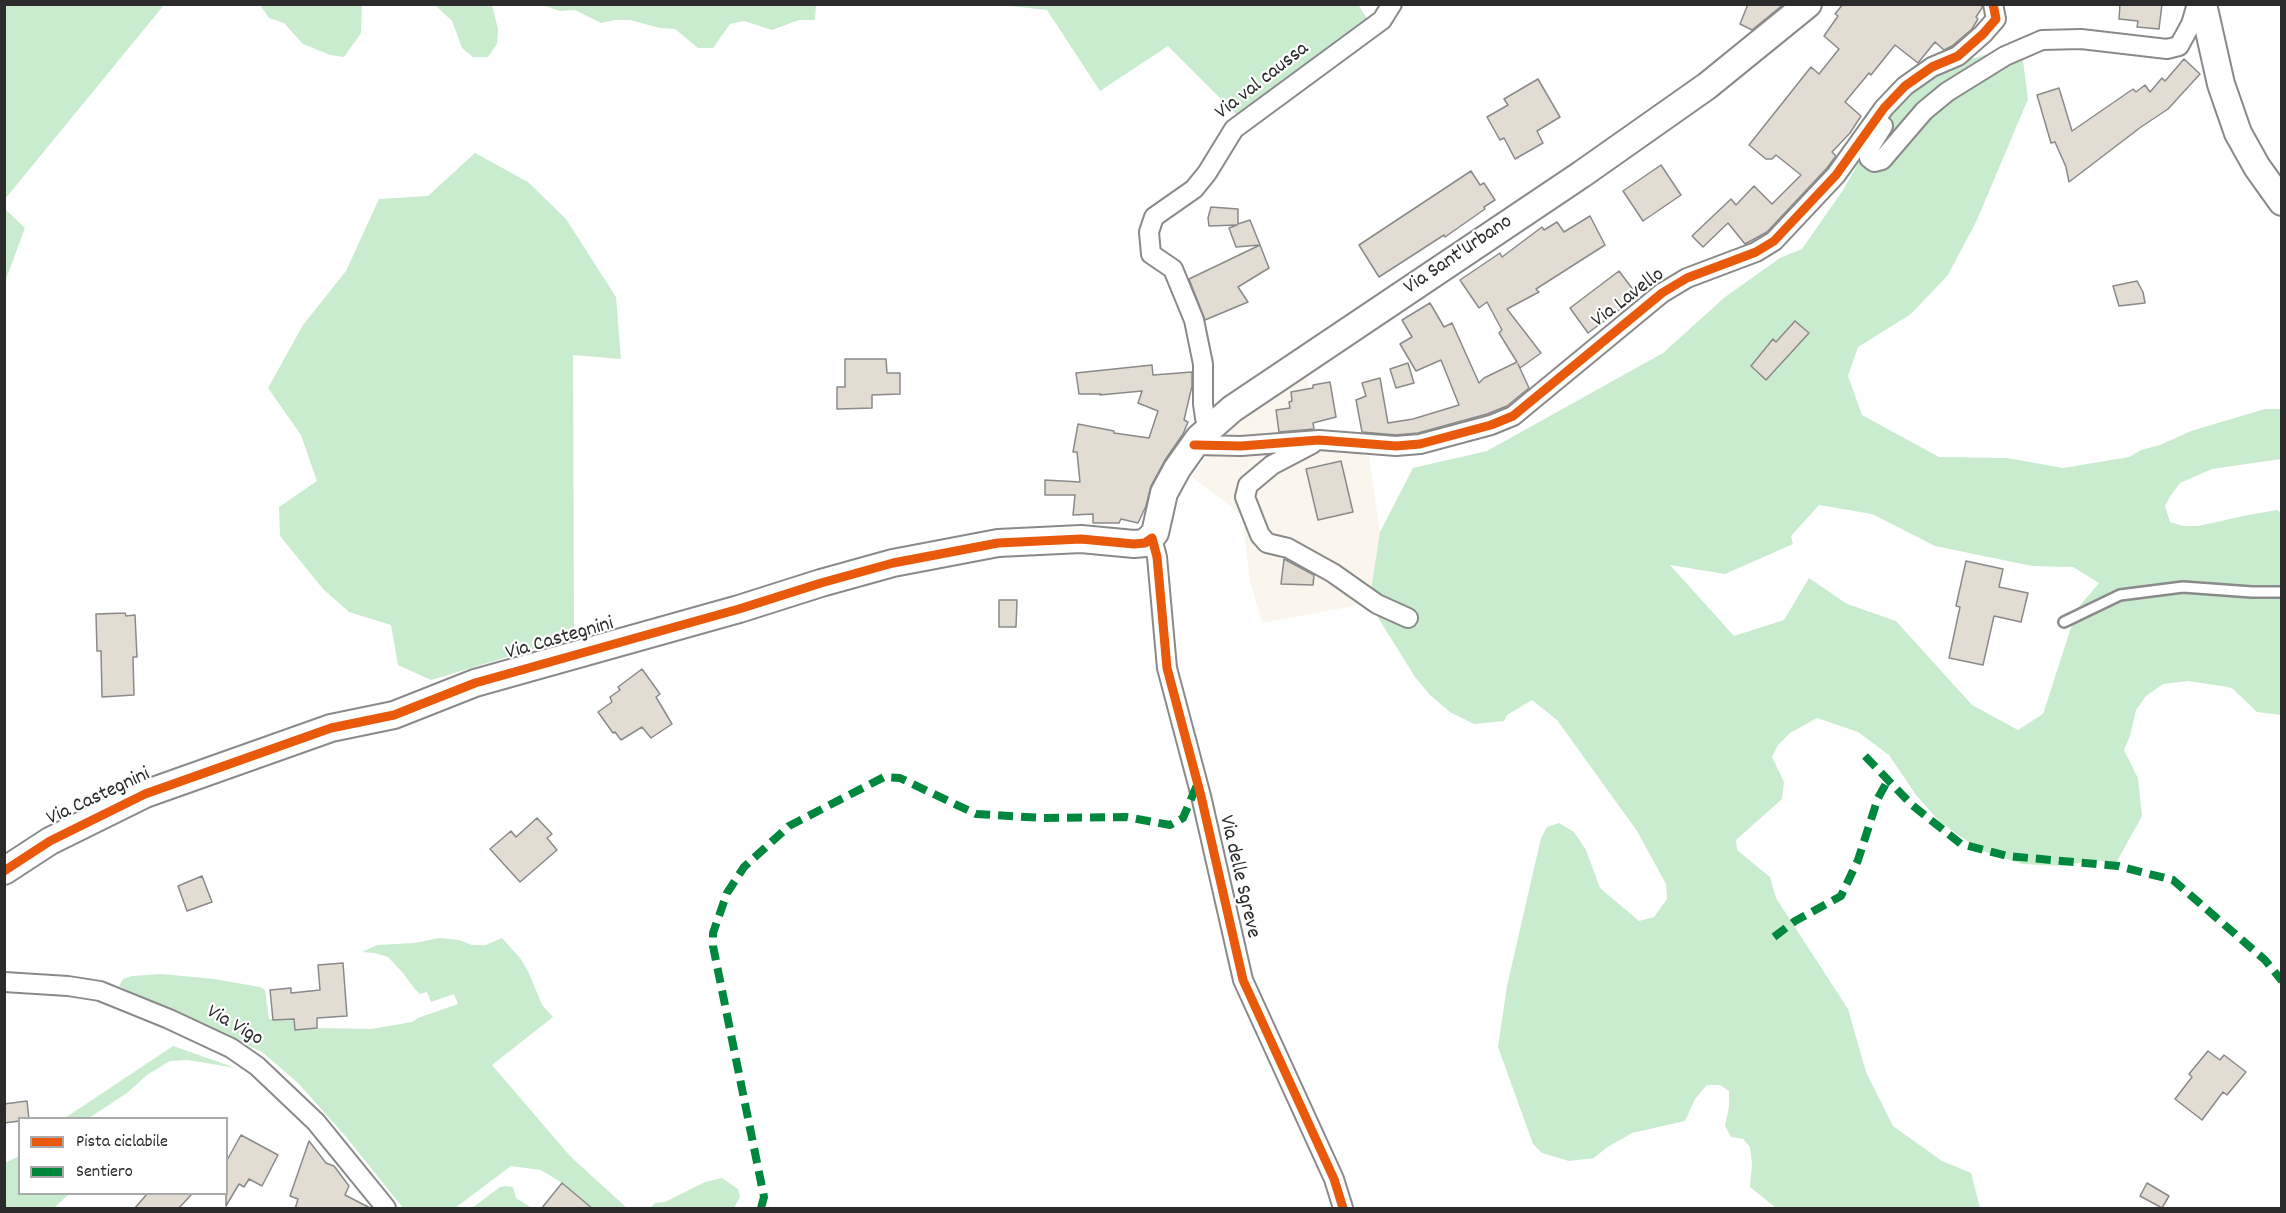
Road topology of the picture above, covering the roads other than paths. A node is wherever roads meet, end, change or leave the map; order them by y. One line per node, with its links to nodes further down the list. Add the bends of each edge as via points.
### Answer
1 (1392, 4): 8 (street, Via val caussa, via 1382,20 1234,129 1194,189 1154,217 1149,232 1151,254 1173,269 1194,320 1203,364)
2 (1808, 4): 8 (street, Via Sant'Urbano, via 1707,86 1254,392)
3 (1993, 4): 6 (street, Via Lavello, via 1996,19 1983,34 1958,56 1932,67)
4 (2197, 4): 6 (street, via 2179,46 2167,49 2081,39 2042,40 2005,56 1947,92 1924,111 1882,160 1874,162 1868,156 1869,149)
5 (2203, 4): 7 (street, via 2220,84 2238,133)
6 (1898, 94): 9 (street, Via Lavello, via 1862,136 1836,176 1774,241 1662,293 1513,416 1420,444)
7 (2282, 202)
8 (1202, 436): 9 (street, Via Lavello, via 1241,446); 10 (street, Via Sant'Urbano, via 1164,493)
9 (1319, 440): 12 (street, via 1272,465 1248,485 1245,497 1257,529 1267,543 1288,548 1377,604)
10 (1152, 538): 14 (street, Via Castegnini, via 1134,544 1081,539 998,543 893,562 475,683 394,715 331,728 145,794 50,841); 17 (street, Via delle Sgreve, via 1167,668 1243,980 1334,1179)
11 (2282, 592): 13 (lane, via 2183,587 2120,595)
12 (1408, 618)
13 (2064, 622)
14 (4, 871)
15 (4, 982): 16 (street, Via Vigo, via 100,991 231,1048 257,1066 316,1122)
16 (386, 1209)
17 (1343, 1209)

